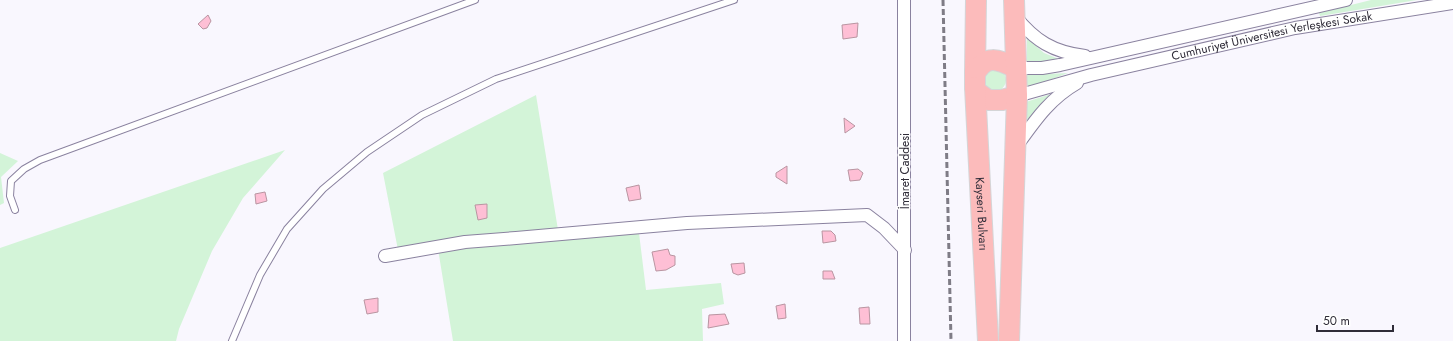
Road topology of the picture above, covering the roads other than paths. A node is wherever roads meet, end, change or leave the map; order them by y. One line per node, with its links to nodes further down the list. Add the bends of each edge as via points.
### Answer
1 (475, 0): 14 (lane, via 40,160 24,169 11,181 10,196)
2 (734, 0): 17 (lane, via 496,79 422,114 367,152 322,189 287,229 260,275)
3 (904, 0): 15 (street, İmaret Caddesi)
4 (976, 0): 11 (highway, Kayseri Bulvarı)
5 (1346, 0): 8 (street, Cumhuriyet Üniversitesi Yerleşkesi Sokak)
6 (1453, 3): 10 (street, Cumhuriyet Üniversitesi Yerleşkesi Sokak, via 1295,28)
7 (1015, 8): 8 (street, Cumhuriyet Üniversitesi Yerleşkesi Sokak, via 1027,31 1052,48); 9 (highway)
8 (1092, 57): 9 (street, Cumhuriyet Üniversitesi Yerleşkesi Sokak, via 1051,67)
9 (1016, 68): 11 (highway, via 1003,61 994,60 980,65); 12 (highway)
10 (1091, 75): 12 (street, Cumhuriyet Üniversitesi Yerleşkesi Sokak); 13 (street, Cumhuriyet Üniversitesi Yerleşkesi Sokak, via 1053,99)
11 (975, 80): 12 (highway, via 980,96 988,100); 19 (highway, Kayseri Bulvarı)
12 (1017, 96): 13 (highway)
13 (1016, 148): 20 (highway)
14 (14, 210)
15 (905, 250): 16 (street, via 867,215 687,223 465,242); 18 (street, İmaret Caddesi)
16 (385, 256)
17 (232, 341)
18 (904, 341)
19 (988, 341)
20 (1009, 341)

